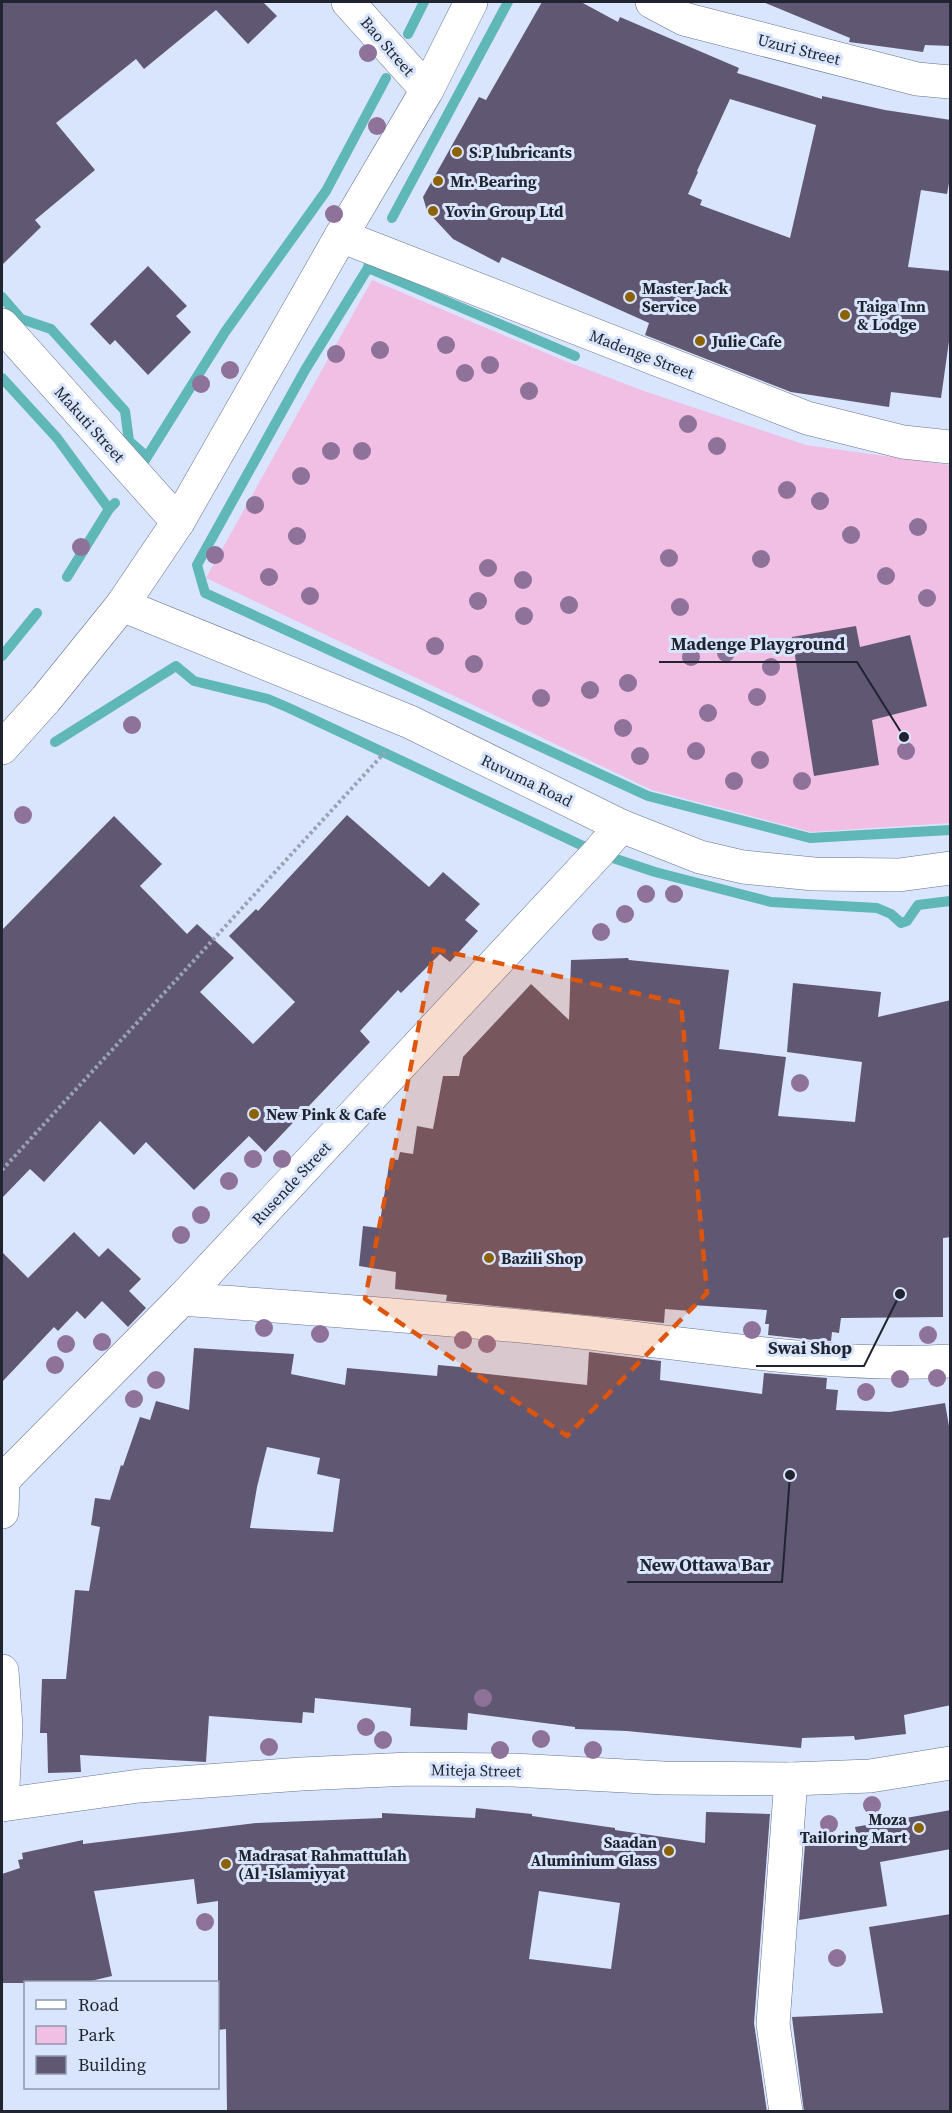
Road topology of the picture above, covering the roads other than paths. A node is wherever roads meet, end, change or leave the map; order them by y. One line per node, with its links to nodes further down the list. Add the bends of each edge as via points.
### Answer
1 (348, 2): 5 (street, Bao Street)
2 (471, 2): 5 (street)
3 (652, 2): 4 (street, Uzuri Street, via 684,19 917,79)
4 (951, 81)
5 (427, 90): 6 (street)
6 (341, 236): 8 (street, Madenge Street, via 807,418 903,442); 9 (street)
7 (2, 325): 9 (street, Makuti Street)
8 (951, 447)
9 (178, 522): 10 (street)
10 (122, 605): 11 (street); 12 (street, Ruvuma Road, via 410,722)
11 (2, 748)
12 (621, 826): 13 (street, Ruvuma Road, via 700,857 743,867 814,874 898,874); 14 (street, Rusende Street)
13 (951, 868)
14 (182, 1299): 15 (street, via 366,1312 761,1353 907,1363); 16 (street, Rusende Street)
15 (951, 1361)
16 (2, 1480): 17 (street)
17 (2, 1512)
18 (2, 1671): 21 (street, via 6,1727)
19 (951, 1763): 20 (street, Miteja Street, via 870,1776)
20 (791, 1779): 21 (street, Miteja Street, via 410,1769 139,1786); 22 (street, via 773,2024)
21 (2, 1805)
22 (786, 2112)

